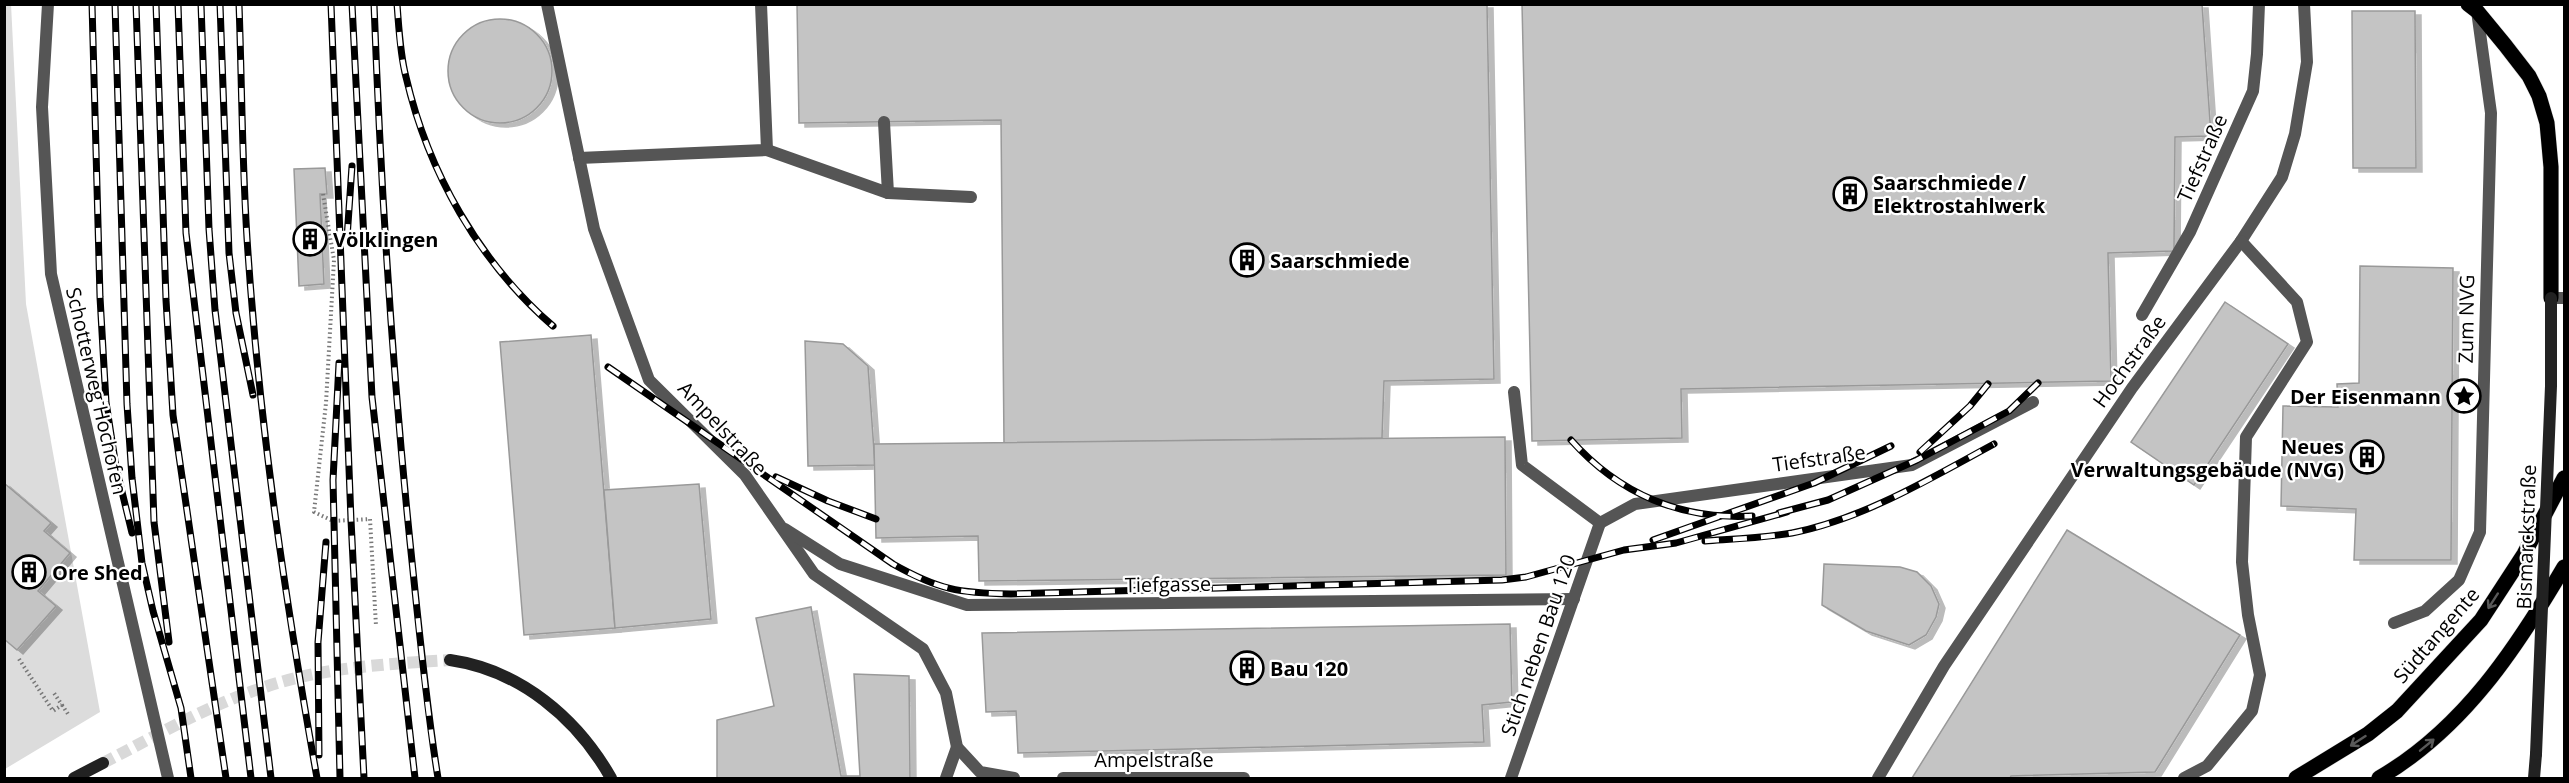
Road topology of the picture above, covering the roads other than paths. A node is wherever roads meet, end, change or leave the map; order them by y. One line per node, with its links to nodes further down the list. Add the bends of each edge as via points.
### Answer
1 (48, 4): 27 (lane, Schotterweg Hochofen, via 42,107 51,274)
2 (547, 4): 9 (lane, Ampelstraße)
3 (761, 4): 8 (lane)
4 (2259, 4): 14 (lane, Tiefstraße, via 2253,91 2190,232)
5 (2304, 4): 12 (lane, Hochstraße, via 2307,62 2295,134 2282,177)
6 (2472, 7): 13 (main road, via 2529,76 2540,96 2551,166); 22 (lane, Zum NVG, via 2491,113 2480,532 2459,580 2425,611)
7 (884, 122): 10 (lane)
8 (766, 150): 9 (lane); 10 (lane)
9 (579, 158): 19 (lane, Ampelstraße, via 594,229 649,380 745,475)
10 (888, 193): 11 (lane)
11 (971, 197)
12 (2241, 241): 34 (lane, Hochstraße, via 2132,388 1944,666); 35 (lane, via 2297,302 2307,342 2246,437 2242,562 2260,675 2252,711 2207,765)
13 (2558, 298): 38 (main road, Bismarckstraße, bridge)
14 (2142, 315)
15 (1514, 392): 18 (lane, via 1522,465)
16 (2033, 402): 18 (lane, Tiefstraße, via 1912,465 1635,504)
17 (2565, 478): 36 (main road, Südtangente, one-way to 36, via 2481,620 2397,711 2368,734)
18 (1600, 523): 21 (lane, Stich neben Bau 120)
19 (780, 526): 21 (lane, Tiefgasse, via 840,564 968,605); 24 (lane, Ampelstraße, via 814,574 923,649 946,693)
20 (2565, 567): 37 (main road, one-way to 20, via 2450,726 2482,690 2514,649)
21 (1574, 599): 33 (lane, Stich neben Bau 120)
22 (2394, 623)
23 (450, 660): 28 (main road, via 501,673 553,706 594,750)
24 (957, 747): 29 (lane); 30 (lane, via 980,772)
25 (103, 763): 26 (main road)
26 (74, 778)
27 (168, 778)
28 (611, 778)
29 (946, 778)
30 (1014, 778)
31 (1064, 778): 32 (lane, Ampelstraße)
32 (1244, 778)
33 (1511, 778)
34 (1878, 778)
35 (2184, 778)
36 (2296, 778)
37 (2379, 778)
38 (2534, 778)

